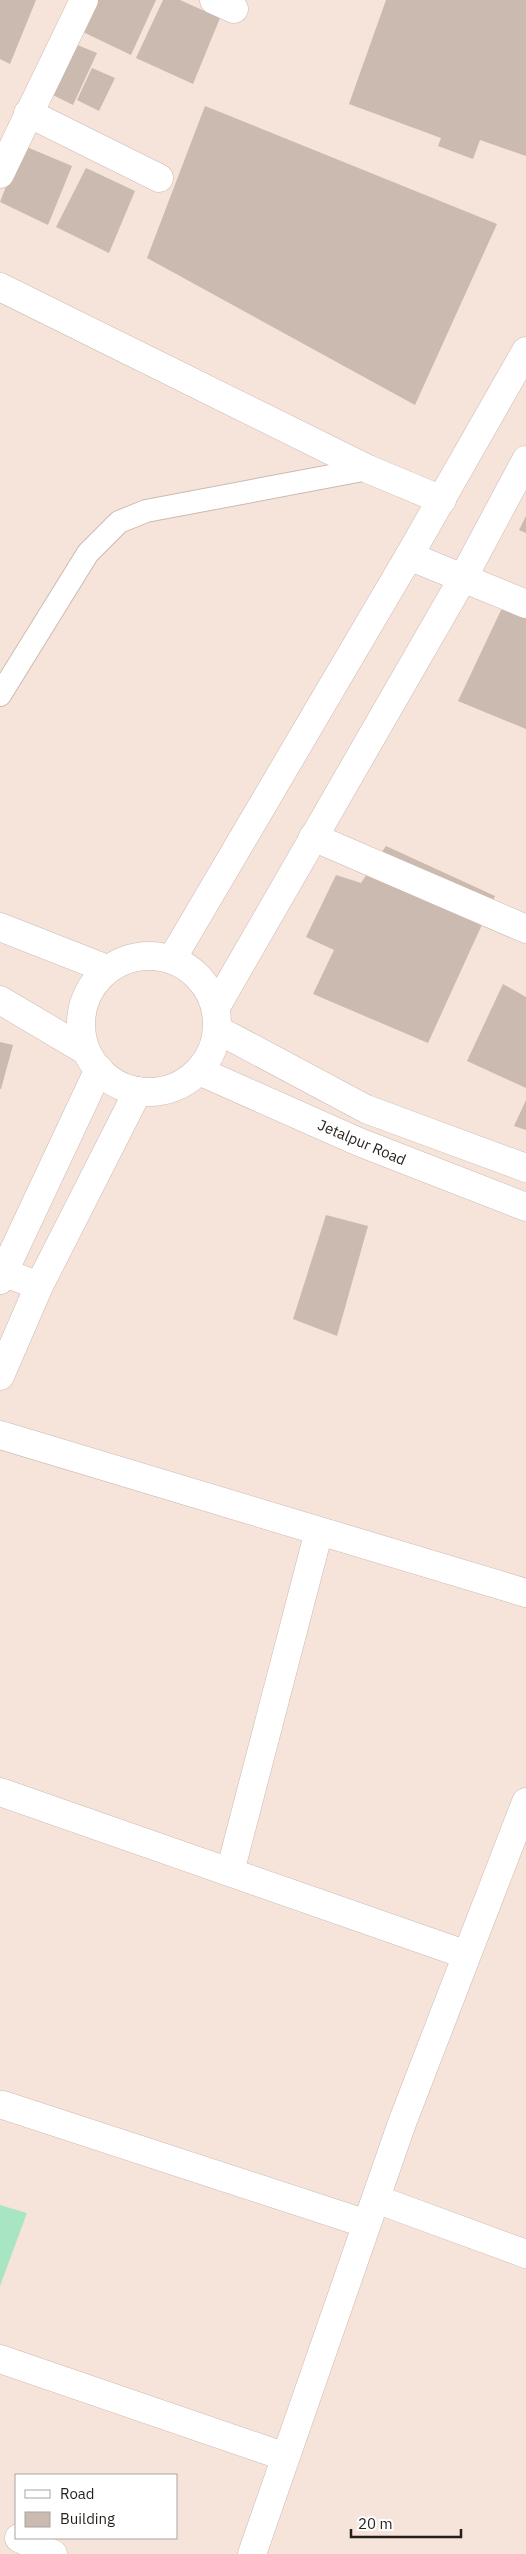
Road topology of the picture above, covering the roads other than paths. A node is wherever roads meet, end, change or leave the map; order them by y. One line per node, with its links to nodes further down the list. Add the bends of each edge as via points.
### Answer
1 (84, 0): 2 (street)
2 (28, 113): 3 (street); 4 (street)
3 (0, 174)
4 (159, 178)
5 (0, 287): 8 (street)
6 (526, 351): 9 (street)
7 (526, 460): 11 (street)
8 (368, 469): 9 (street); 13 (lane, via 146,511 119,522 88,553)
9 (442, 500): 10 (street)
10 (409, 556): 11 (street); 17 (street)
11 (463, 578): 12 (street); 14 (street)
12 (526, 604)
13 (0, 695)
14 (313, 837): 16 (street); 20 (street)
15 (0, 926): 18 (street)
16 (526, 929)
17 (172, 959): 18 (street, via 150,956 127,959); 20 (street, via 192,970 207,987)
18 (107, 969): 21 (street, via 92,986 83,1006 81,1029)
19 (0, 1000): 21 (street)
20 (217, 1019): 22 (street, via 212,1052); 24 (street, via 366,1109)
21 (93, 1060): 23 (street, via 116,1084); 26 (street)
22 (199, 1071): 23 (street, via 175,1087); 25 (street, Jetalpur Road, via 359,1142)
23 (138, 1091): 27 (street)
24 (526, 1168)
25 (526, 1207)
26 (1, 1275): 27 (street)
27 (39, 1286): 28 (street)
28 (0, 1376)
29 (0, 1435): 30 (street)
30 (319, 1530): 31 (street); 34 (street)
31 (526, 1593)
32 (0, 1792): 34 (street)
33 (526, 1802): 35 (street)
34 (230, 1872): 35 (street)
35 (467, 1955): 37 (street, via 402,2122)
36 (3, 2105): 37 (street)
37 (372, 2211): 38 (street); 40 (street)
38 (526, 2254)
39 (0, 2359): 40 (street)
40 (286, 2457): 45 (street)
41 (0, 2528): 42 (street)
42 (15, 2536)
43 (22, 2539): 44 (street)
44 (53, 2554)
45 (252, 2554)

